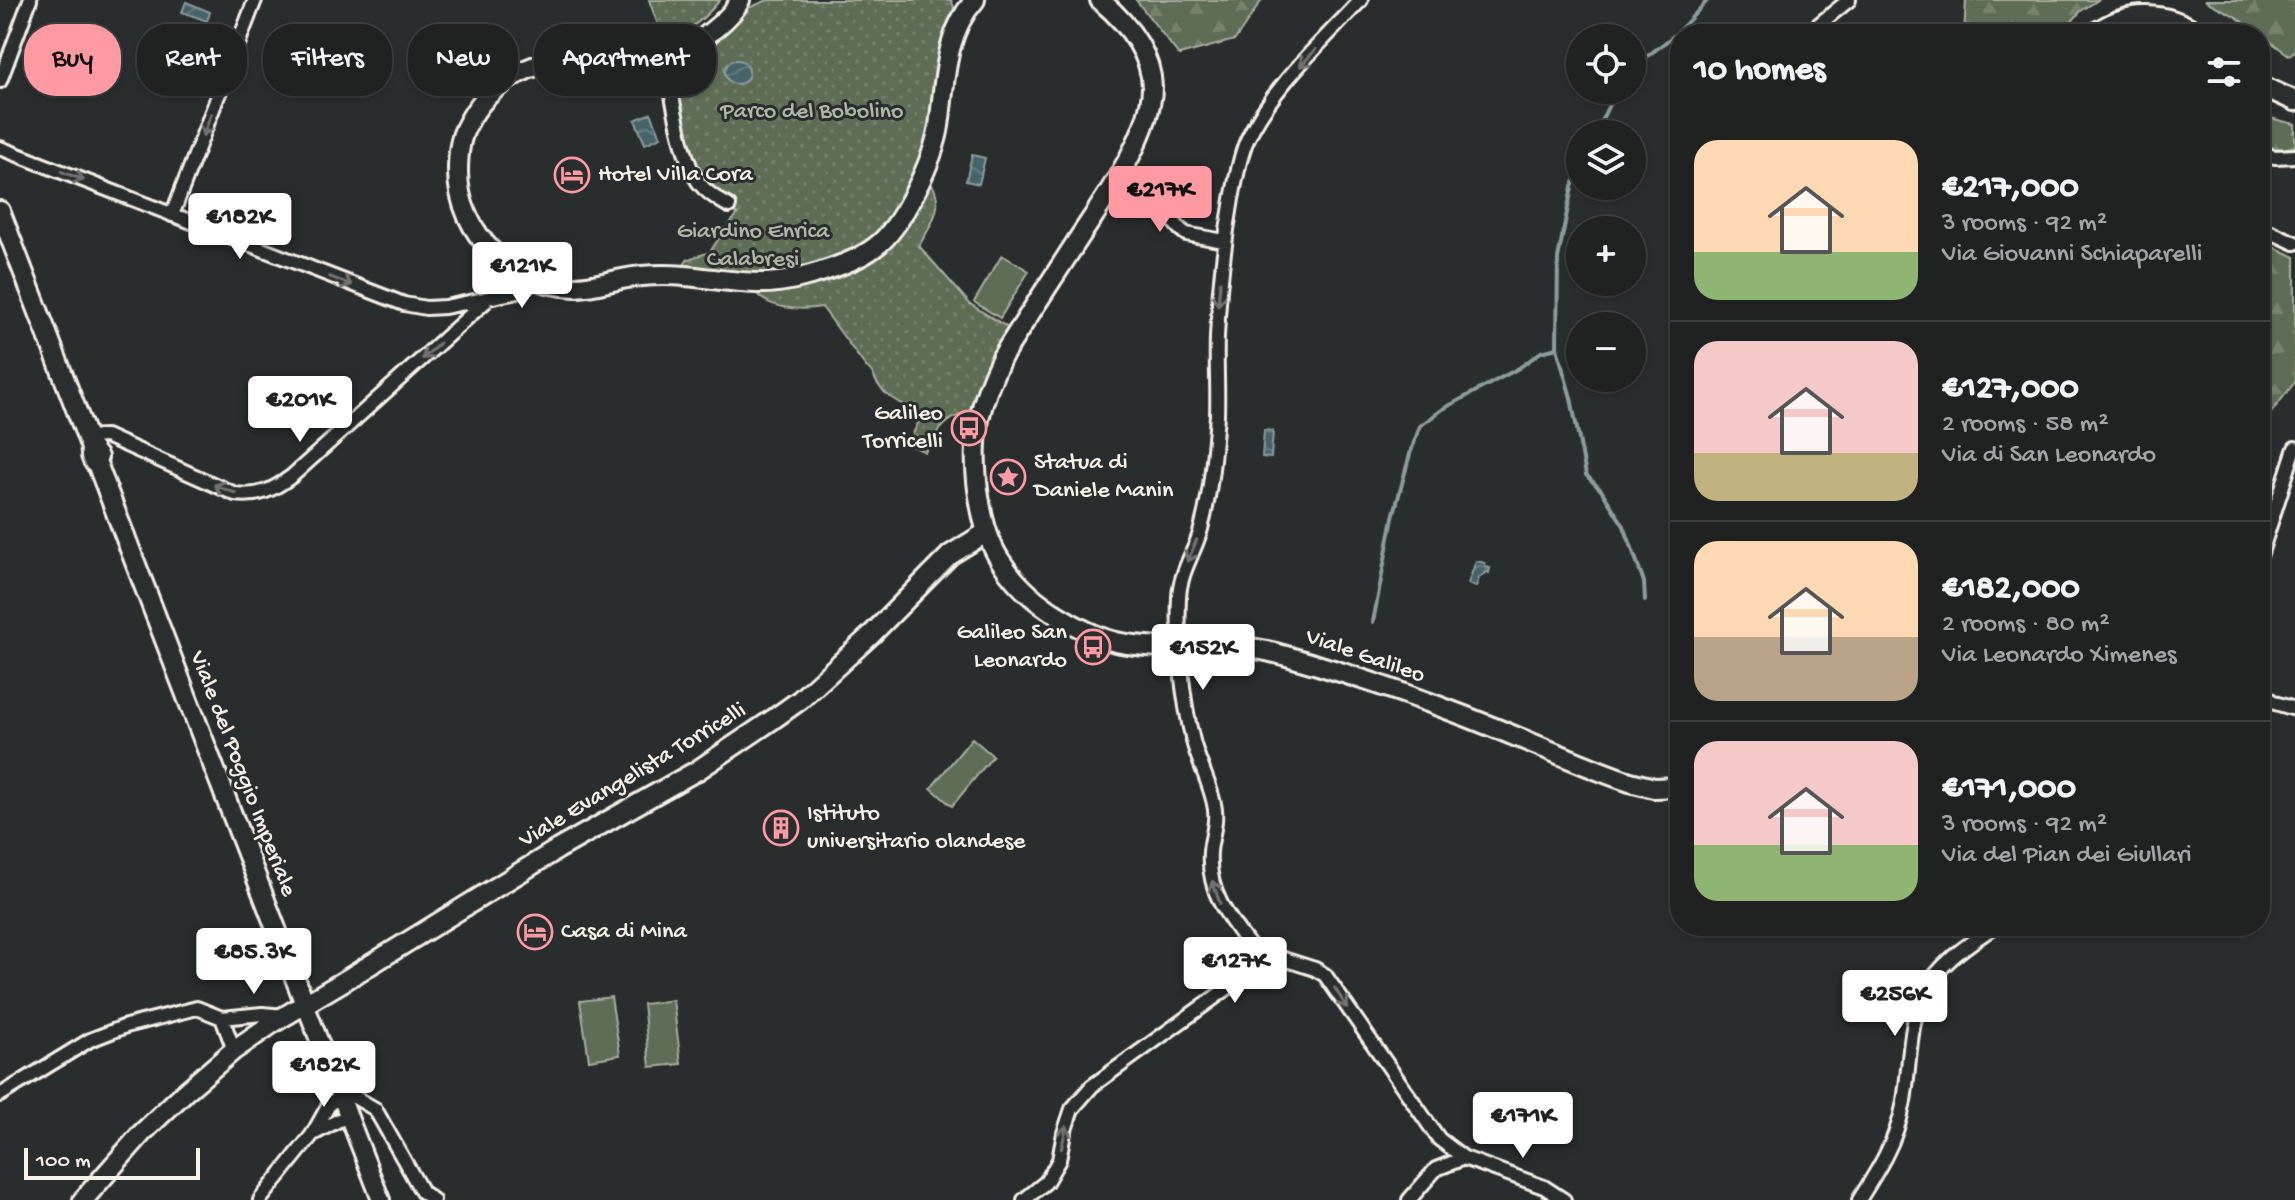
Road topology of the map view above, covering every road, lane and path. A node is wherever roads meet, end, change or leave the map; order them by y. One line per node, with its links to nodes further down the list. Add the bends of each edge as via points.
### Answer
1 (30, 0): 13 (street)
2 (255, 0): 23 (street, one-way to 23)
3 (740, 0): 11 (main road)
4 (975, 0): 27 (main road, via 959,23 946,66 939,130 928,163 896,225 877,247 821,272 763,284 665,275 574,287)
5 (1100, 0): 20 (main road, Viale Galileo, via 1135,37 1151,77 1150,111)
6 (1361, 0): 25 (street, one-way to 25, via 1274,95 1246,141)
7 (1849, 0): 8 (street)
8 (1819, 24)
9 (2111, 24): 10 (main road, via 2133,16 2160,16)
10 (2185, 24)
11 (716, 28)
12 (534, 66): 27 (main road, via 510,77 466,126 458,153 458,183 475,232 494,255)
13 (0, 81)
14 (2270, 90): 16 (main road)
15 (673, 96): 21 (street, via 698,181)
16 (2295, 101)
17 (0, 148): 23 (street, one-way to 23)
18 (2270, 156): 19 (street)
19 (2295, 156)
20 (1121, 172): 25 (street, via 1186,234); 32 (main road, Viale Galileo, via 988,386 978,427 977,472)
21 (729, 206)
22 (0, 211): 30 (main road, Viale del Poggio Imperiale)
23 (172, 215): 28 (street, one-way to 28, via 404,304 435,308)
24 (2270, 232): 26 (street)
25 (1224, 241): 33 (street, one-way to 33, via 1211,478 1201,531 1182,579)
26 (2295, 243)
27 (536, 280): 28 (street, via 522,291)
28 (489, 299): 30 (street, one-way to 30, via 292,476 267,492 235,494 106,436)
29 (2295, 448): 31 (street)
30 (92, 451): 39 (main road, Viale del Poggio Imperiale)
31 (2270, 525)
32 (987, 532): 33 (main road, Viale Galileo, via 1000,561 1022,586 1069,623 1114,641); 39 (main road, Viale Evangelista Torricelli, via 956,550 800,700 698,770)
33 (1179, 647): 36 (main road, Viale Galileo, via 1252,648 1287,656 1465,717 1630,782); 38 (street, one-way to 33, via 1227,916 1210,876 1216,813 1193,742)
34 (2270, 700): 35 (street)
35 (2295, 709)
36 (1670, 787)
37 (1981, 936): 55 (street, via 1958,952 1924,991 1894,1141)
38 (1252, 949): 47 (street, one-way to 47, via 1325,975 1439,1139); 52 (street, one-way to 38, via 1046,1182 1059,1160 1072,1109 1092,1086 1243,977)
39 (305, 1004): 40 (main road, Viale Evangelista Torricelli); 44 (street, Viale del Poggio Imperiale)
40 (286, 1016): 41 (street); 42 (main road, Viale Evangelista Torricelli)
41 (222, 1018): 42 (street); 43 (street, via 197,1008 126,1026 90,1040)
42 (234, 1050): 48 (main road, Viale Evangelista Torricelli, via 142,1133)
43 (0, 1095)
44 (341, 1098): 45 (street, Viale del Poggio Imperiale); 46 (street, via 330,1103); 51 (street, via 351,1095 375,1109 422,1192)
45 (349, 1117): 46 (street); 50 (street, Viale del Poggio Imperiale)
46 (312, 1135): 49 (street)
47 (1464, 1158): 53 (street, via 1436,1169); 54 (street, via 1544,1187)
48 (83, 1200)
49 (260, 1200)
50 (381, 1200)
51 (433, 1200)
52 (1024, 1200)
53 (1409, 1200)
54 (1564, 1200)
55 (1859, 1200)

